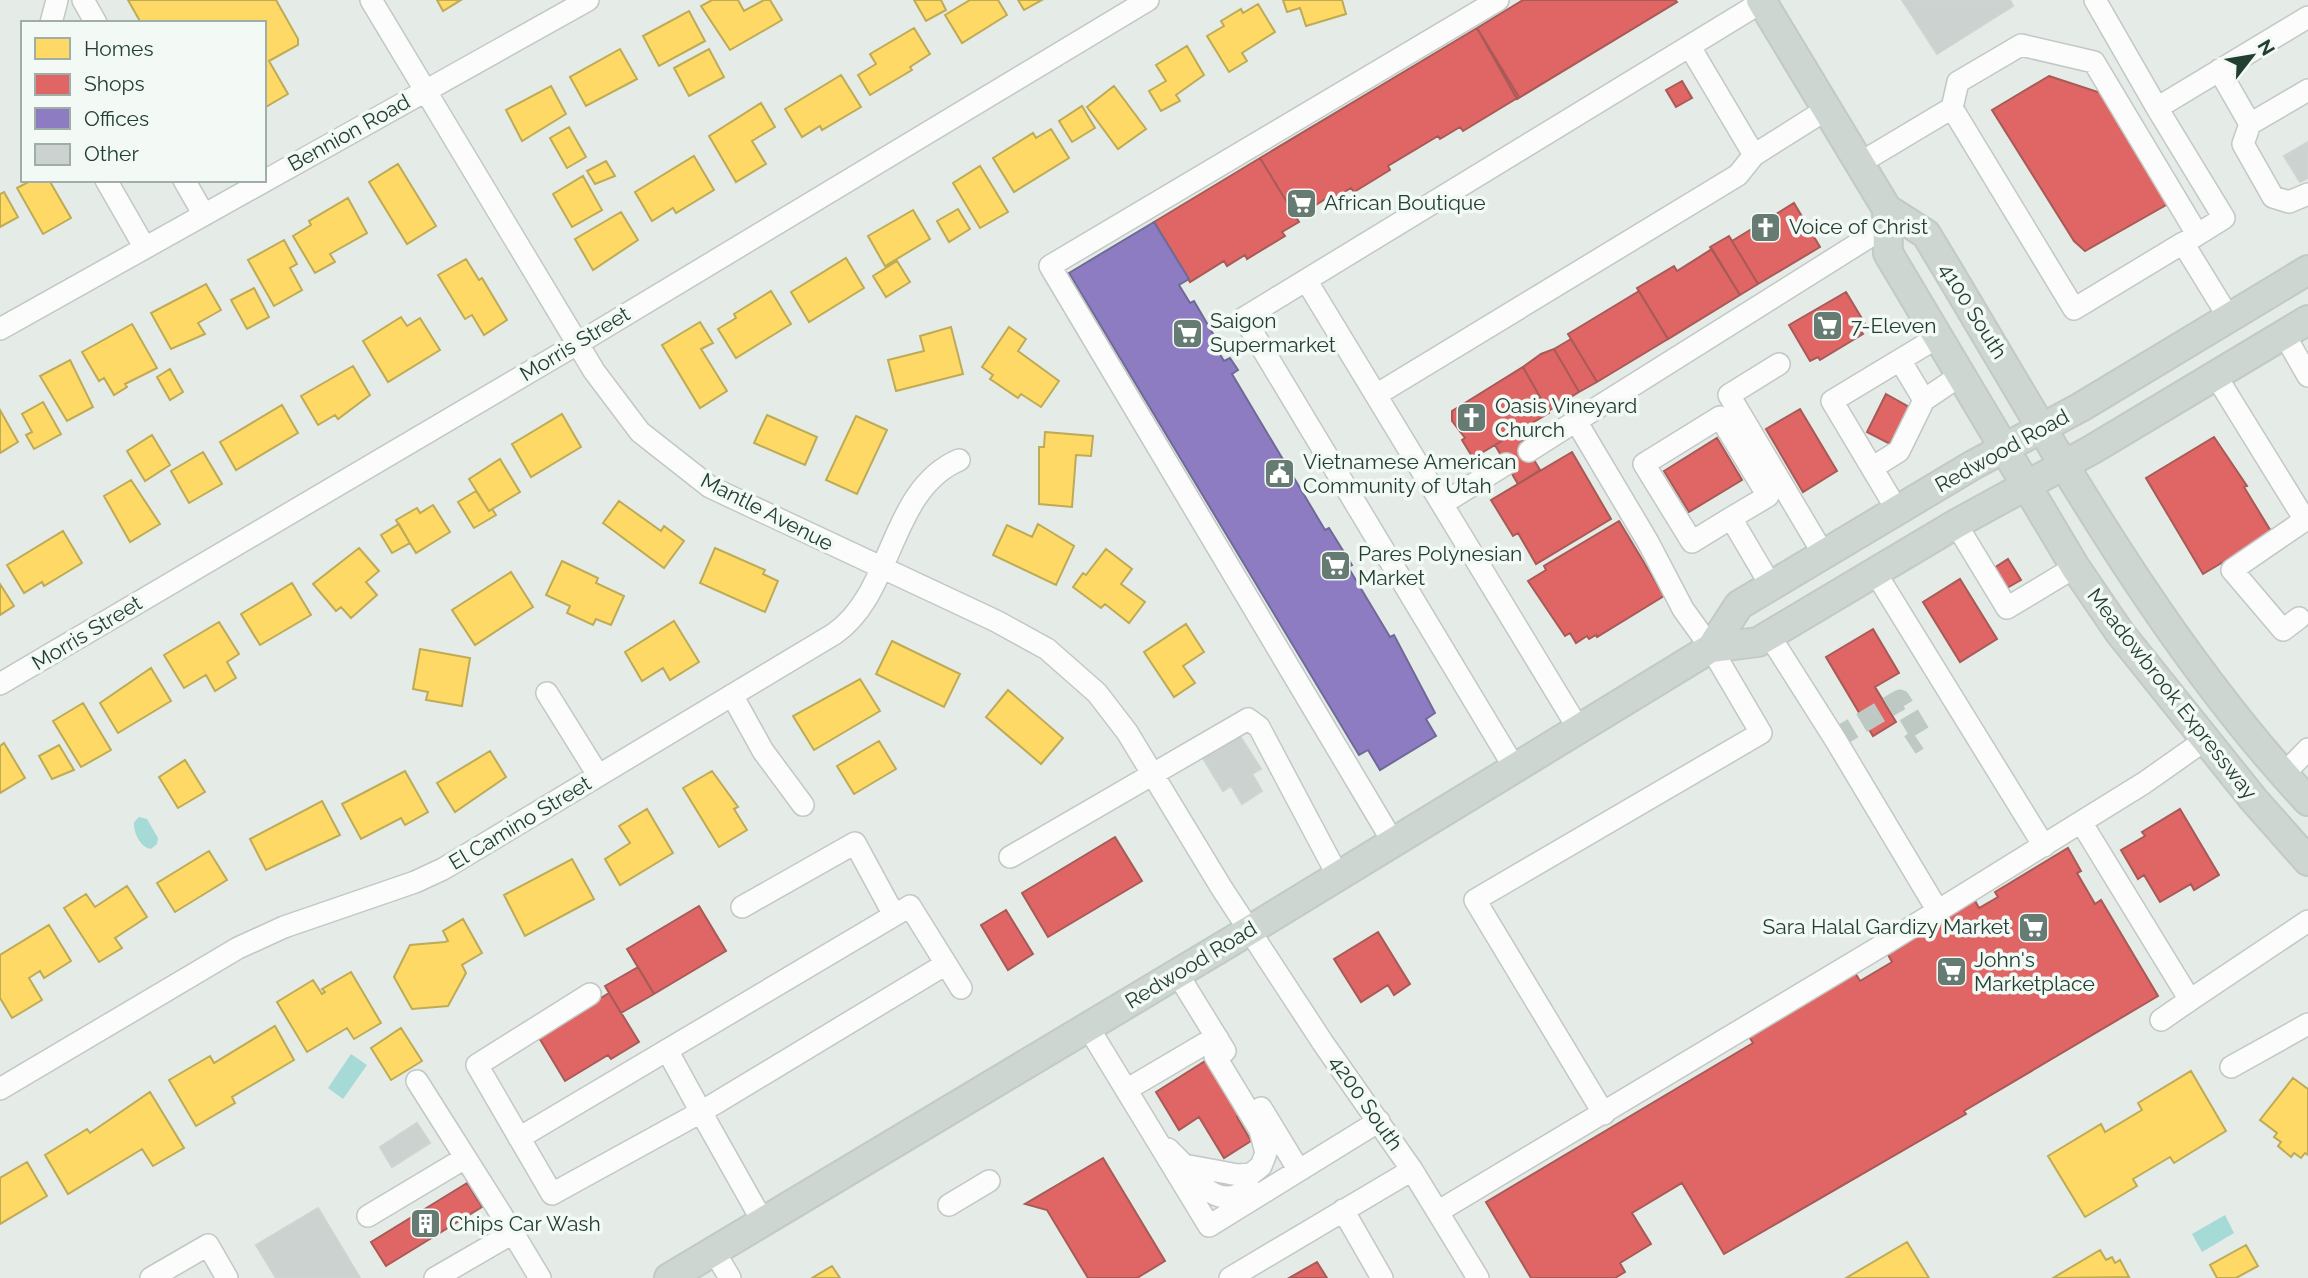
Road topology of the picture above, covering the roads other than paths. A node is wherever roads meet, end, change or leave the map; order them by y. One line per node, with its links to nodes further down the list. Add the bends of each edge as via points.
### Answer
1 (57, 0): 10 (street)
2 (83, 0): 11 (street)
3 (371, 0): 15 (street, Mantle Avenue)
4 (588, 0): 15 (street, Bennion Road)
5 (1148, 0): 37 (street, Morris Street)
6 (1498, 0): 79 (street, via 1050,266)
7 (2095, 0): 16 (street)
8 (1763, 1): 12 (street); 18 (main road, 4100 South)
9 (2308, 17): 13 (street)
10 (52, 21)
11 (95, 21)
12 (1690, 47): 20 (street); 32 (street)
13 (2219, 71): 16 (street); 19 (street)
14 (2308, 90): 19 (street)
15 (425, 91): 22 (street, Bennion Road); 37 (street, Mantle Avenue)
16 (2157, 107): 29 (street, via 2224,218)
17 (1952, 108): 21 (street); 29 (street, via 2074,309); 29 (street, via 1958,82 2021,45 2094,62)
18 (1827, 109): 20 (street); 21 (main road, 4100 South)
19 (2250, 124): 26 (street, via 2243,144 2273,197 2289,202)
20 (1754, 155): 43 (street, via 1738,175)
21 (1860, 163): 28 (main road, 4100 South)
22 (266, 180)
23 (107, 182): 30 (street)
24 (185, 182): 27 (street)
25 (263, 182): 27 (street, Bennion Road)
26 (2308, 194)
27 (204, 215): 30 (street, Bennion Road)
28 (1888, 217): 36 (main road, 4100 South, via 1888,253); 45 (street); 46 (main road, 4100 South, via 1926,234)
29 (2190, 239): 33 (street)
30 (145, 247): 35 (street, Bennion Road)
31 (2308, 270): 33 (main road, Redwood Road)
32 (1306, 280): 43 (street); 72 (street, via 1244,318)
33 (2229, 318): 46 (main road, Redwood Road)
34 (2296, 327): 41 (main road, Redwood Road); 42 (street)
35 (0, 330)
36 (1938, 337): 38 (street); 40 (main road, 4100 South)
37 (577, 344): 59 (street, Mantle Avenue, via 619,408 664,454 710,486); 66 (street, Morris Street)
38 (1900, 360): 44 (street); 52 (street, via 1832,401)
39 (1779, 364): 58 (street, via 1729,395)
40 (1961, 375): 44 (street); 47 (main road, 4100 South)
41 (2216, 376): 50 (main road, Redwood Road); 63 (street, via 2305,520 2232,569 2283,630)
42 (2308, 376)
43 (1376, 395): 54 (street)
44 (1924, 400): 52 (street, via 1899,451)
45 (1576, 421): 48 (street); 65 (street, via 1683,609)
46 (2043, 427): 47 (main road, Redwood Road); 50 (main road, Meadowbrook Expressway)
47 (2004, 447): 53 (main road, Meadowbrook Expressway); 55 (main road, Redwood Road)
48 (1529, 451)
49 (959, 460): 59 (street, El Camino Street, via 926,483)
50 (2065, 462): 53 (main road, Redwood Road); 74 (main road, Meadowbrook Expressway, via 2157,611)
51 (1506, 464): 54 (street)
52 (1872, 468): 55 (street)
53 (2026, 484): 57 (main road, Redwood Road); 60 (main road, Meadowbrook Expressway)
54 (1442, 504): 69 (street)
55 (1897, 510): 58 (main road, Redwood Road)
56 (1731, 518): 56 (street, via 1768,496 1720,418 1644,464 1692,542); 62 (street)
57 (1956, 524): 60 (street, via 2007,608); 61 (main road, Redwood Road)
58 (1824, 555): 62 (main road, Redwood Road)
59 (882, 568): 68 (street, El Camino Street, via 862,610 849,624); 73 (street, Mantle Avenue, via 1047,649 1097,693)
60 (2075, 568): 70 (main road, Meadowbrook Expressway)
61 (1875, 572): 64 (main road, Redwood Road); 80 (street)
62 (1771, 586): 65 (main road, Redwood Road, via 1739,605)
63 (2305, 620)
64 (1769, 635): 65 (main road, Redwood Road, via 1758,642); 85 (street)
65 (1711, 648): 69 (main road, Redwood Road); 104 (street, via 1761,733 1475,900)
66 (0, 684)
67 (547, 693): 75 (street)
68 (732, 695): 75 (street, El Camino Street); 77 (street, via 763,751)
69 (1578, 728): 72 (main road, Redwood Road)
70 (2205, 740): 78 (street); 82 (main road, Meadowbrook Expressway)
71 (2308, 749): 74 (street)
72 (1514, 767): 79 (main road, Redwood Road)
73 (1153, 773): 81 (street); 83 (street, via 1241,720 1255,722); 88 (street, Mantle Avenue)
74 (2284, 774): 76 (main road, Meadowbrook Expressway)
75 (598, 775): 101 (street, El Camino Street, via 415,883 284,927 237,948)
76 (2308, 801)
77 (803, 805)
78 (2081, 822): 80 (street); 93 (street)
79 (1393, 842): 83 (main road, Redwood Road)
80 (2044, 846): 85 (street)
81 (1010, 857)
82 (2308, 861)
83 (1338, 876): 88 (main road, Redwood Road)
84 (742, 907): 86 (street, via 855,843)
85 (1938, 911): 104 (street)
86 (894, 915): 89 (street, via 910,906); 98 (street)
87 (2308, 921): 93 (street)
88 (1250, 930): 90 (main road, Redwood Road); 105 (street, 4200 South)
89 (946, 964): 91 (street); 103 (street)
90 (1177, 973): 96 (main road, Redwood Road); 97 (street)
91 (961, 988)
92 (590, 994): 107 (street, via 477,1065)
93 (2190, 1000): 94 (street)
94 (2161, 1020)
95 (2308, 1024): 99 (street)
96 (1088, 1027): 102 (street); 116 (main road, Redwood Road)
97 (1217, 1038): 102 (street); 106 (street, via 1215,1056 1260,1130 1266,1153 1260,1177 1241,1195 1226,1198 1203,1190); 109 (street)
98 (667, 1050): 103 (street); 107 (street)
99 (2231, 1068)
100 (417, 1081): 108 (street)
101 (0, 1090)
102 (1126, 1090): 106 (street)
103 (701, 1112): 107 (street, via 552,1194); 116 (street)
104 (1604, 1114): 114 (street)
105 (1379, 1121): 109 (street); 110 (street, 4200 South)
106 (1154, 1136): 109 (street, via 1209,1226)
107 (519, 1138)
108 (465, 1158): 115 (street); 117 (street)
109 (1298, 1169)
110 (1412, 1170): 113 (street); 114 (street, 4200 South)
111 (989, 1181): 112 (street)
112 (949, 1205)
113 (1343, 1210): 125 (street); 126 (street)
114 (1439, 1211): 127 (street, 4200 South)
115 (368, 1216)
116 (763, 1222): 118 (main road, Redwood Road)
117 (513, 1233): 121 (street); 122 (street)
118 (714, 1251): 123 (main road, Redwood Road); 124 (street)
119 (151, 1278): 120 (street, via 208,1245)
120 (227, 1278)
121 (435, 1278)
122 (541, 1278)
123 (669, 1278)
124 (730, 1278)
125 (1230, 1278)
126 (1382, 1278)
127 (1478, 1278)

